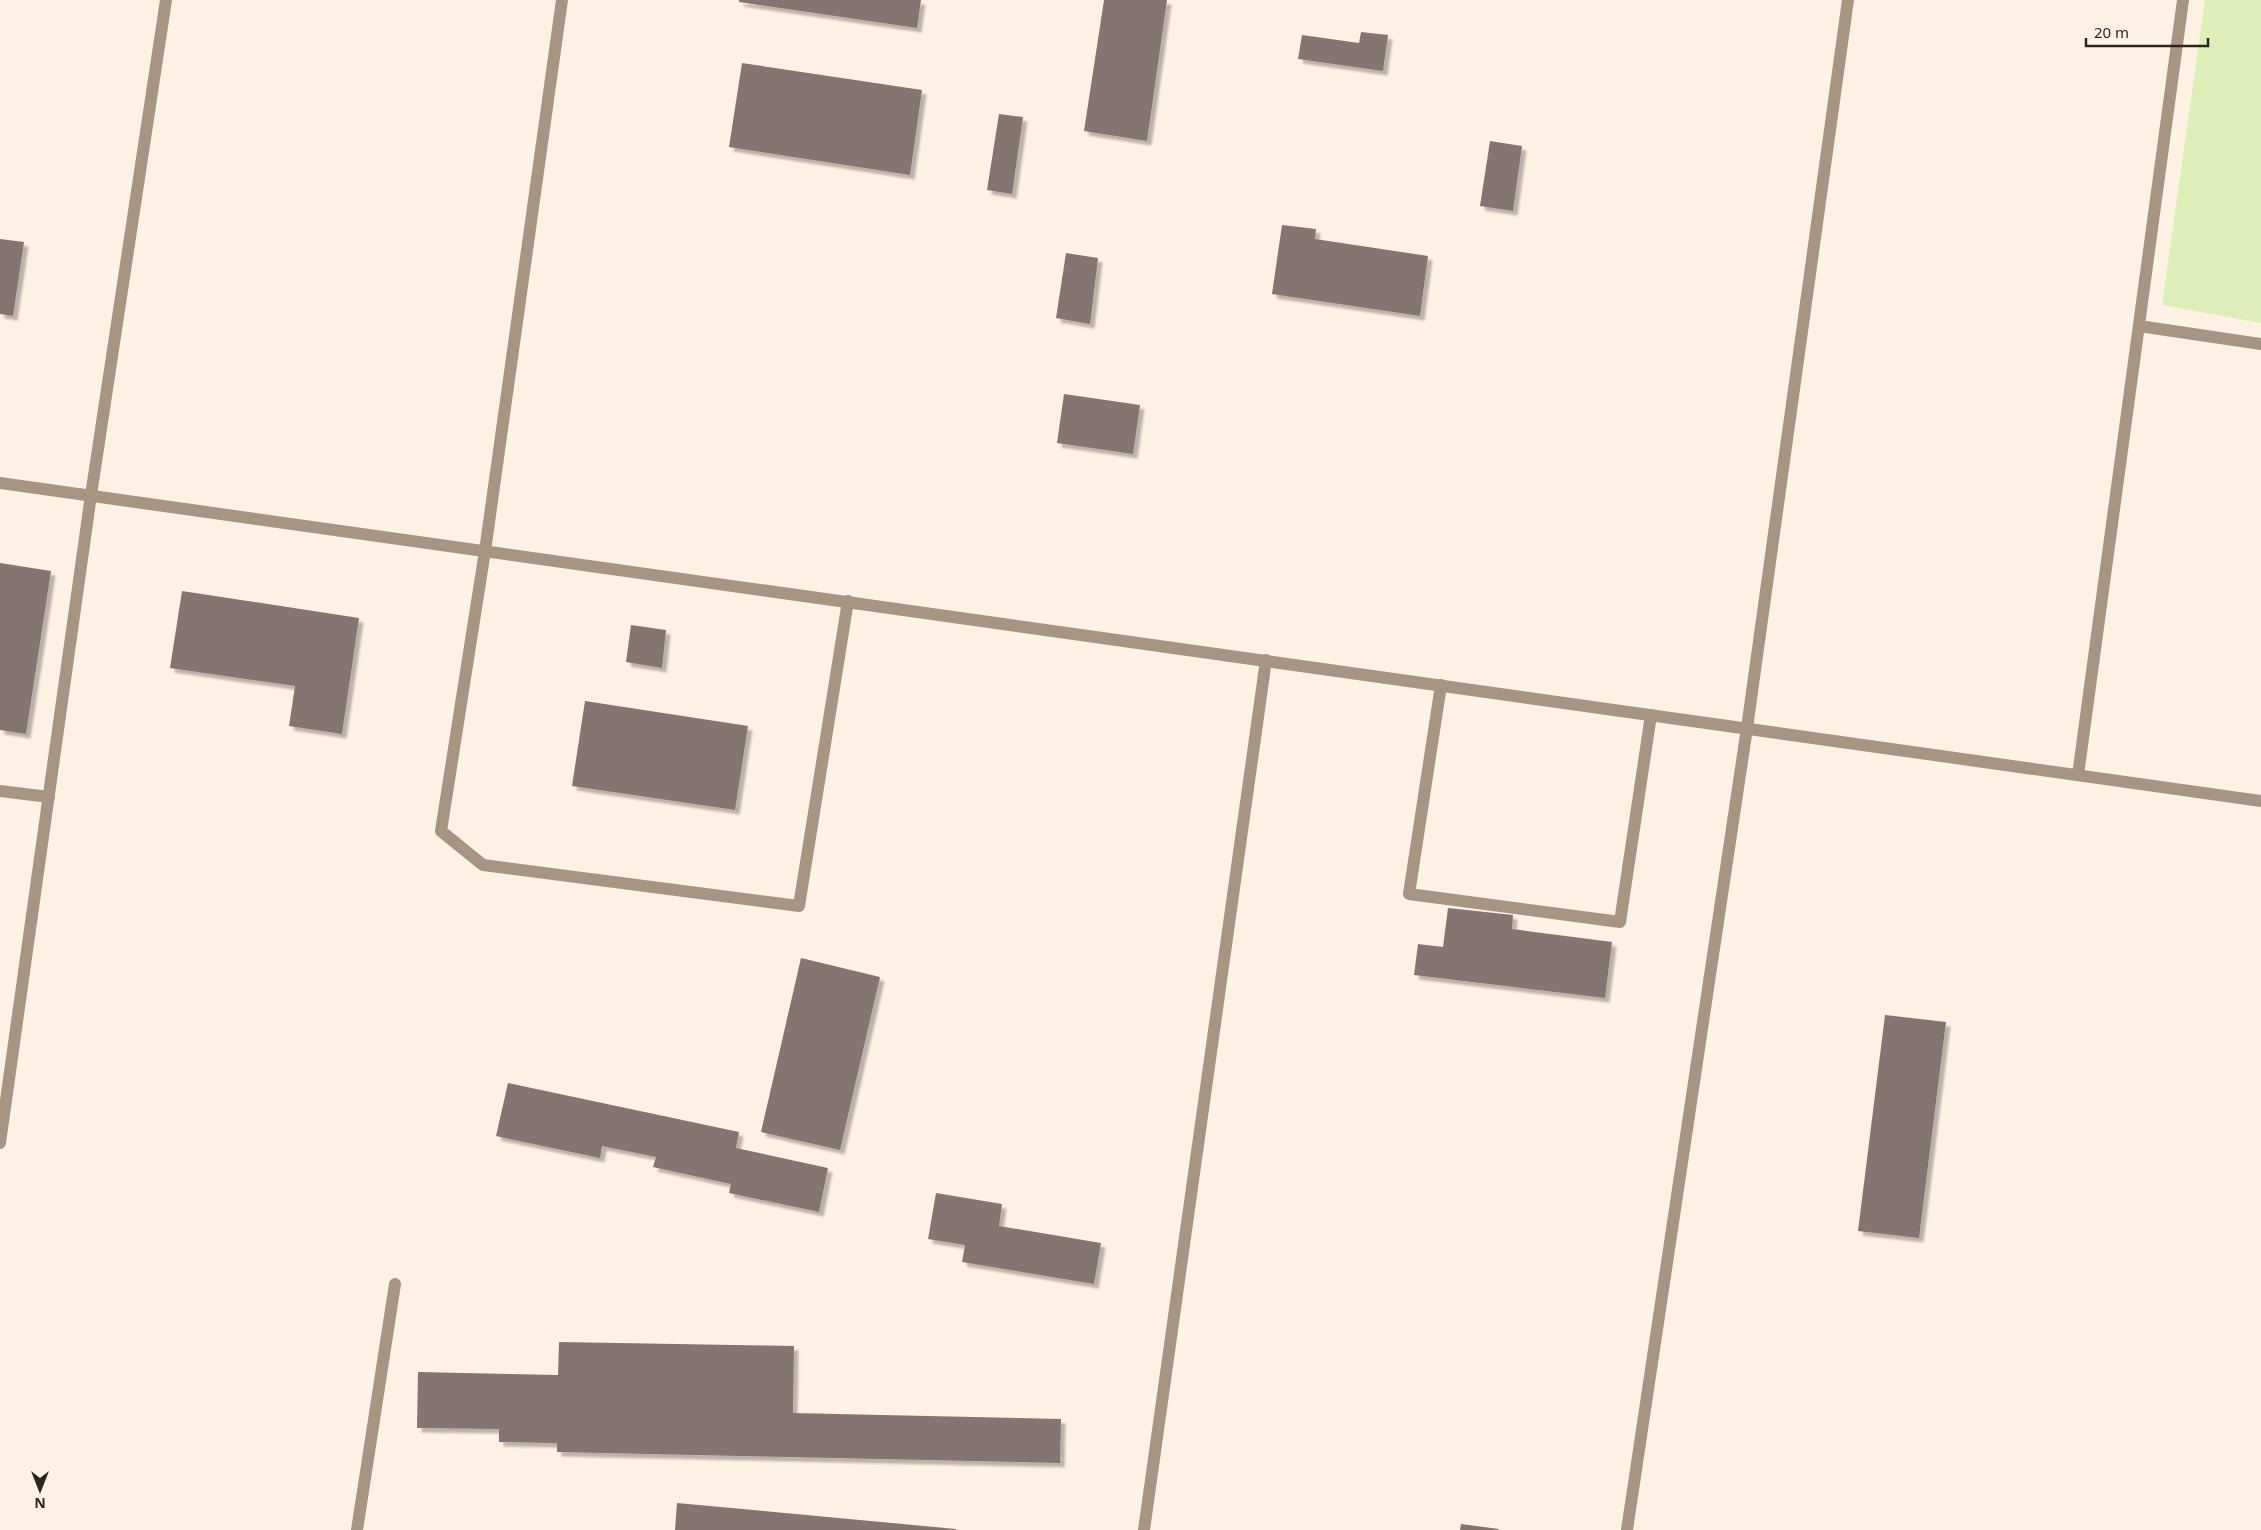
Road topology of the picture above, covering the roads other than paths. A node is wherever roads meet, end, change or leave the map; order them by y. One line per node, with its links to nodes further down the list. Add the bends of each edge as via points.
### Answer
1 (166, 0): 8 (lane)
2 (562, 0): 9 (lane)
3 (1848, 0): 14 (lane)
4 (2183, 0): 5 (lane)
5 (2139, 326): 6 (lane); 15 (lane)
6 (2261, 344)
7 (0, 482): 8 (lane)
8 (91, 495): 9 (lane); 17 (lane)
9 (485, 551): 10 (lane); 10 (lane, via 441,831 483,865 799,906)
10 (848, 601): 11 (lane)
11 (1266, 660): 12 (lane); 22 (lane)
12 (1441, 685): 13 (lane); 13 (lane, via 1409,894 1620,922)
13 (1651, 715): 14 (lane)
14 (1747, 728): 15 (lane); 23 (lane)
15 (2078, 775): 18 (lane)
16 (0, 791): 17 (lane)
17 (49, 798): 19 (lane)
18 (2261, 801)
19 (0, 1144)
20 (395, 1284): 21 (lane)
21 (357, 1530)
22 (1144, 1530)
23 (1627, 1530)

